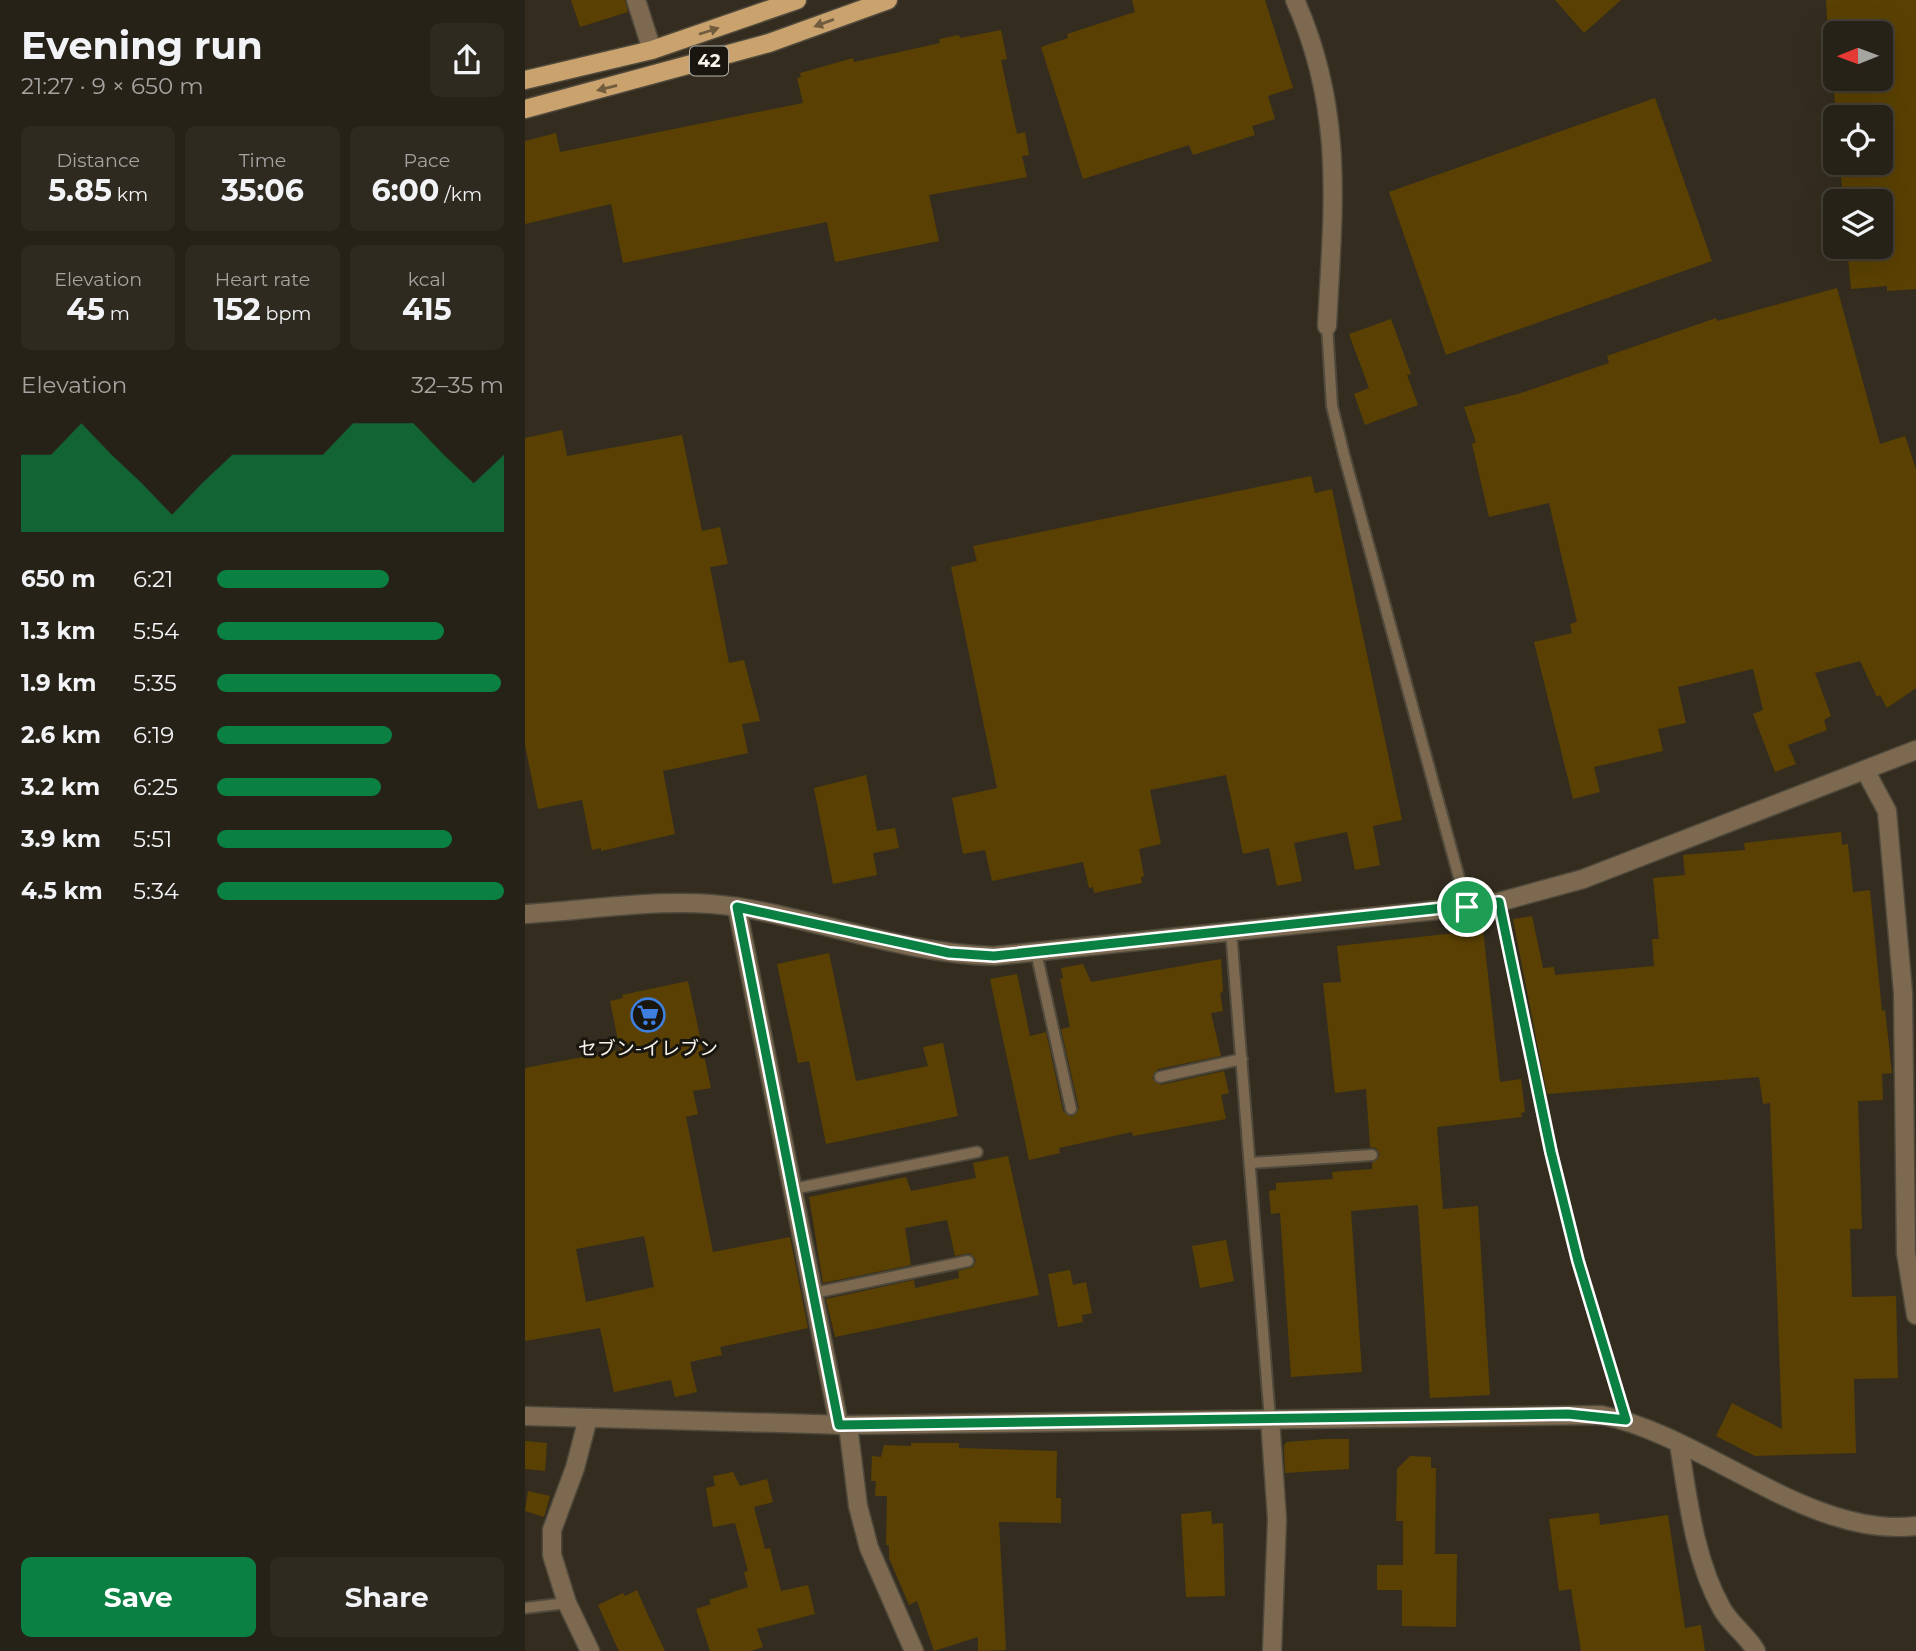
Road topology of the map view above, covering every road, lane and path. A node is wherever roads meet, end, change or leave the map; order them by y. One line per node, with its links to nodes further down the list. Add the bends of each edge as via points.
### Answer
1 (636, 0): 5 (street)
2 (797, 0): 5 (main road, 42, one-way to 2)
3 (888, 0): 7 (main road, 42, one-way to 7, via 769,43)
4 (1296, 0): 8 (street, via 1326,90 1335,175)
5 (652, 50): 6 (main road, 42)
6 (525, 80)
7 (525, 109)
8 (1327, 326): 13 (lane, via 1332,406 1344,456)
9 (1916, 750): 10 (street)
10 (1865, 770): 11 (street, via 1596,874); 26 (street, via 1887,811 1903,993 1906,1253)
11 (1499, 902): 13 (street); 30 (lane, via 1557,1177)
12 (737, 907): 14 (street, via 700,903); 16 (street, via 949,953 994,956); 23 (street)
13 (1467, 907): 15 (street)
14 (525, 914)
15 (1231, 931): 16 (street); 17 (lane)
16 (1036, 952): 19 (lane)
17 (1242, 1059): 18 (lane); 22 (lane)
18 (1160, 1077)
19 (1071, 1109)
20 (977, 1152): 23 (lane)
21 (1372, 1155): 22 (lane)
22 (1250, 1163): 29 (lane)
23 (793, 1189): 25 (street)
24 (968, 1261): 25 (lane)
25 (814, 1293): 31 (street)
26 (1916, 1315)
27 (525, 1416): 28 (street)
28 (588, 1418): 31 (street); 34 (street, via 552,1530 552,1555)
29 (1270, 1419): 30 (street, via 1568,1414); 31 (street); 38 (street, via 1277,1519)
30 (1626, 1420): 32 (street)
31 (844, 1425): 37 (street, via 869,1548)
32 (1679, 1444): 33 (street, via 1806,1505 1858,1522); 39 (street, via 1697,1545 1708,1579 1723,1611)
33 (1916, 1526)
34 (567, 1603): 35 (lane); 36 (street)
35 (525, 1608)
36 (590, 1651)
37 (915, 1651)
38 (1272, 1651)
39 (1756, 1651)

